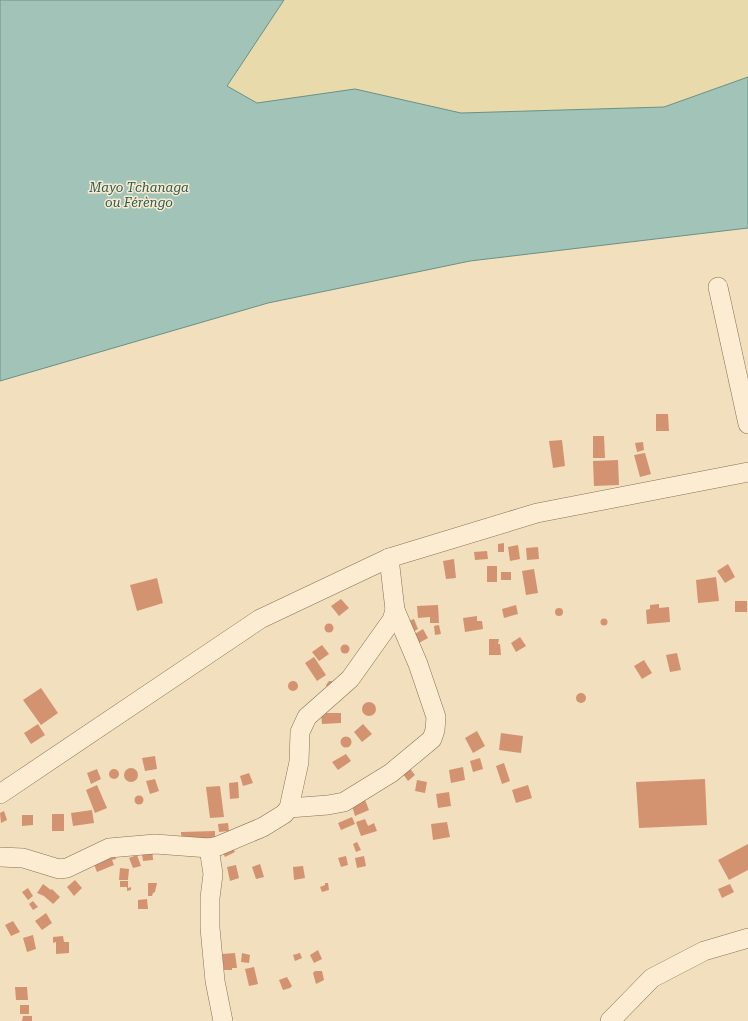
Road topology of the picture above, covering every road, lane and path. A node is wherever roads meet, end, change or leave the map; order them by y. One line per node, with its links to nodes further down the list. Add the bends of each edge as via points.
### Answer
1 (718, 286): 2 (street)
2 (748, 424)
3 (748, 472): 4 (street, via 537,513)
4 (389, 558): 5 (street); 6 (street, via 260,619)
5 (395, 610): 7 (street, via 392,620 350,679 306,717 300,732 299,762); 7 (street, via 418,664 436,717 432,739 391,773 344,802)
6 (0, 794)
7 (289, 808): 8 (street, via 263,827)
8 (209, 848): 9 (street, via 155,844 110,848 67,868 59,869 23,858); 11 (street, via 213,874 210,928 215,981)
9 (0, 857)
10 (748, 938): 12 (street, via 704,951 652,978)
11 (223, 1021)
12 (610, 1021)

